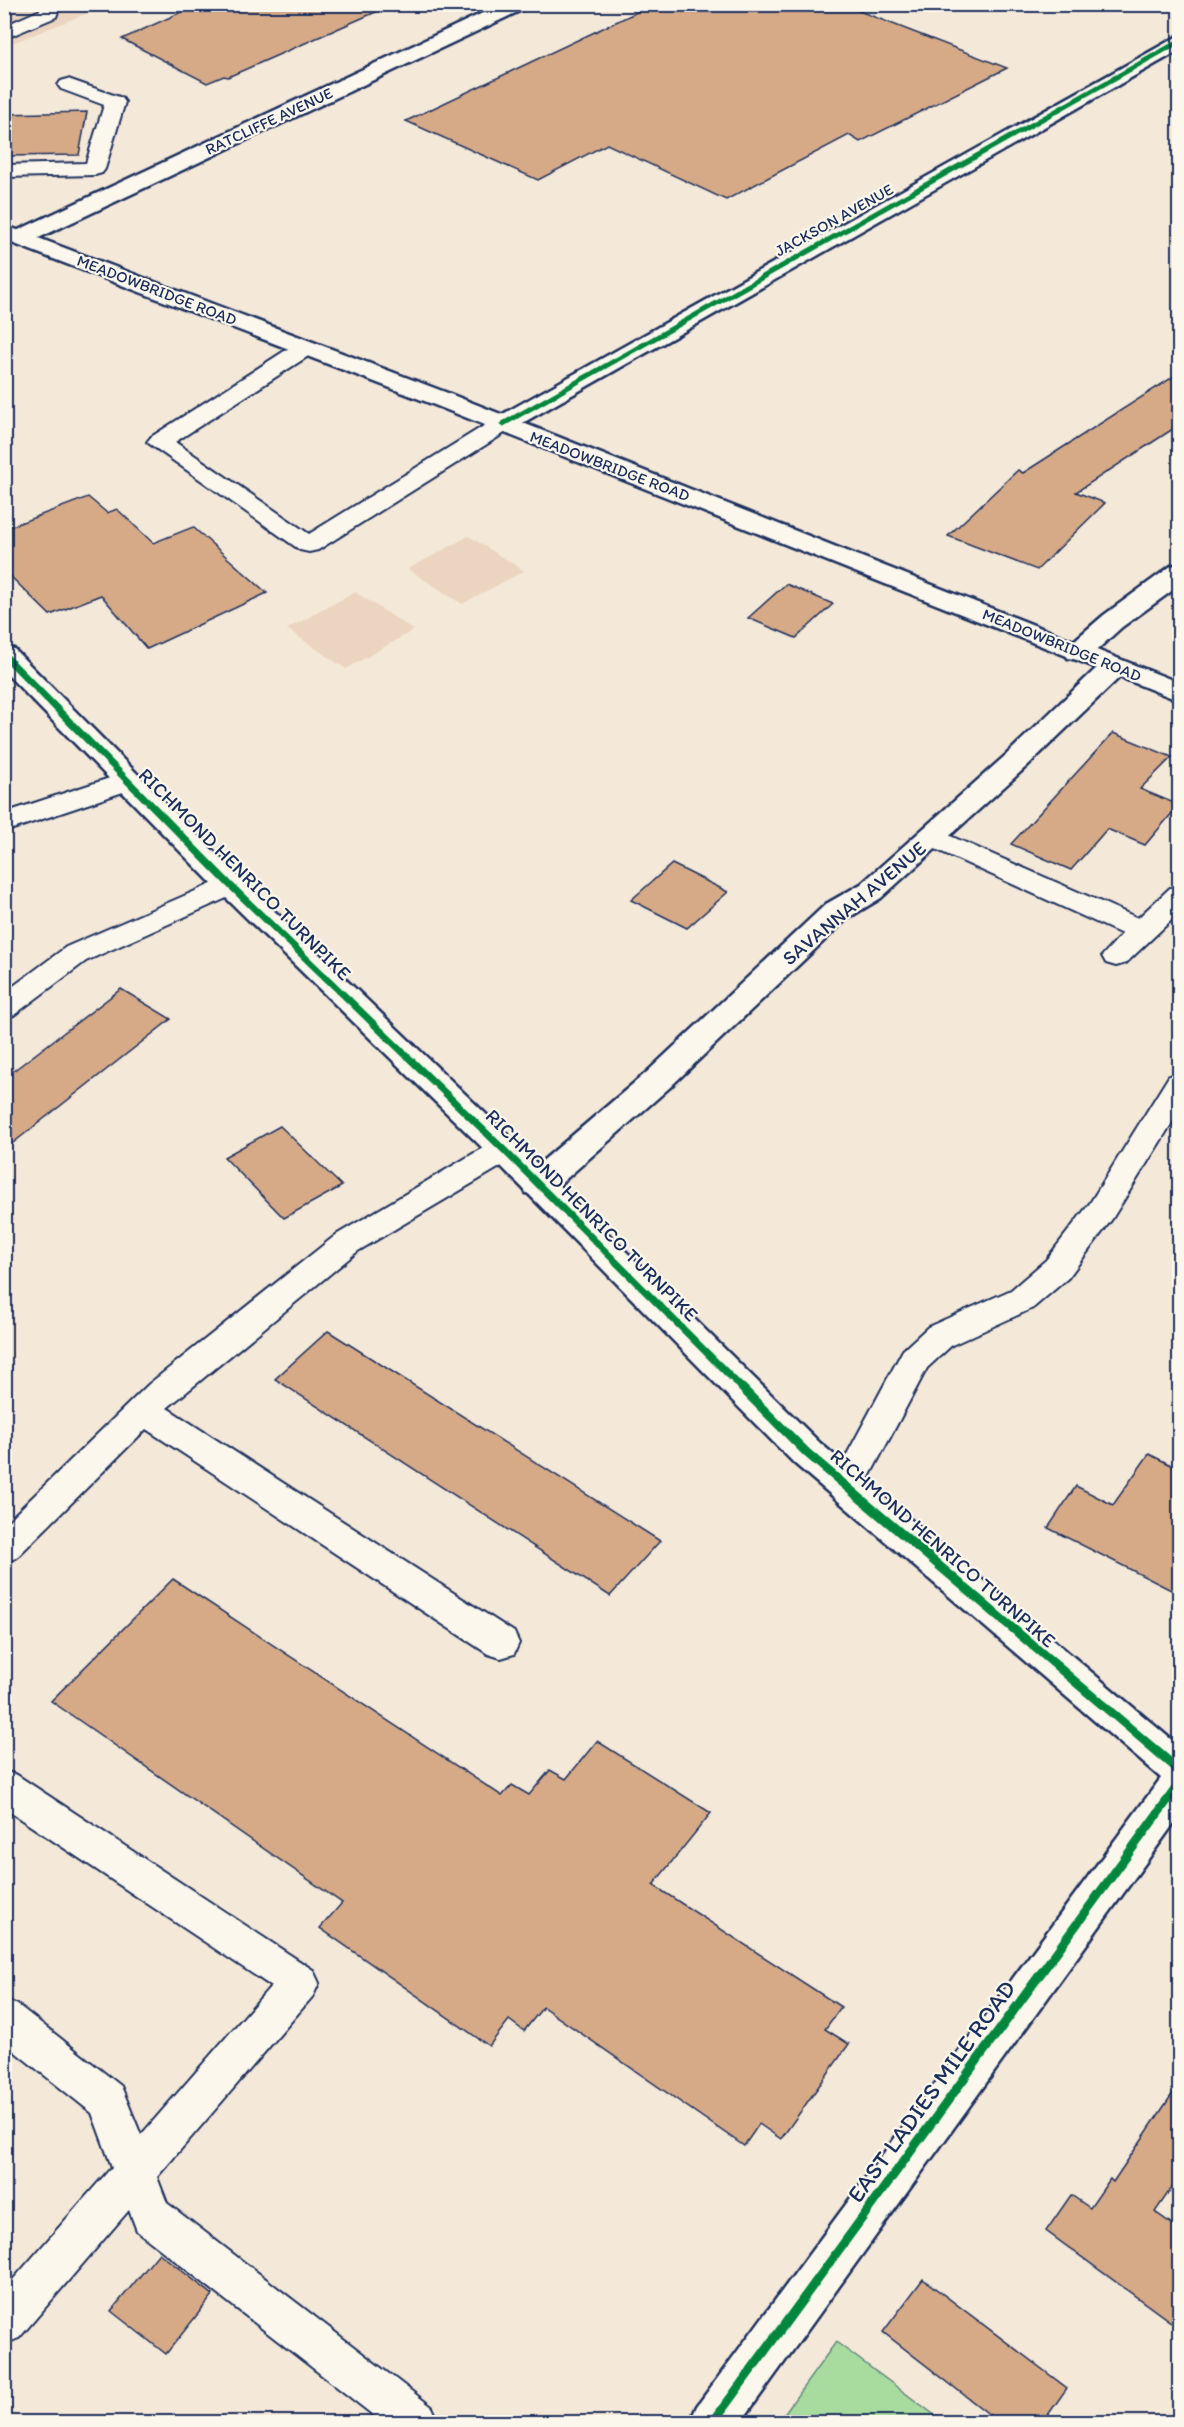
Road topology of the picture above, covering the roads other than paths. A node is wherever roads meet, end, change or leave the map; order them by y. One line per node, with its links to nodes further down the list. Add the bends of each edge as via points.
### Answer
1 (51, 4): 3 (lane, via 49,13)
2 (519, 4): 8 (street, RATCLIFFE AVENUE)
3 (4, 33)
4 (1179, 42): 11 (street, JACKSON AVENUE)
5 (68, 85): 6 (lane, via 115,102)
6 (95, 169): 7 (lane); 8 (lane)
7 (4, 171)
8 (127, 187): 9 (street, RATCLIFFE AVENUE)
9 (12, 235): 10 (street, MEADOWBRIDGE ROAD)
10 (305, 348): 11 (street, MEADOWBRIDGE ROAD); 11 (lane, via 159,442 309,545)
11 (503, 424): 13 (street, MEADOWBRIDGE ROAD)
12 (1179, 572): 13 (street)
13 (1078, 652): 15 (street, MEADOWBRIDGE ROAD)
14 (4, 655): 17 (street, RICHMOND HENRICO TURNPIKE)
15 (1114, 668): 16 (street, MEADOWBRIDGE ROAD); 19 (street, SAVANNAH AVENUE)
16 (1179, 693)
17 (128, 781): 18 (lane); 20 (street, RICHMOND HENRICO TURNPIKE)
18 (4, 823)
19 (932, 837): 22 (lane); 27 (street, SAVANNAH AVENUE, via 871,891 837,911 658,1080)
20 (230, 885): 24 (lane, via 76,954); 26 (street, RICHMOND HENRICO TURNPIKE)
21 (1179, 895): 22 (lane)
22 (1141, 931): 23 (lane)
23 (1116, 956)
24 (4, 1008)
25 (1179, 1084): 29 (lane, via 1101,1211 1057,1269 1022,1299 940,1336 915,1359)
26 (504, 1150): 27 (street, RICHMOND HENRICO TURNPIKE); 28 (lane, via 347,1243)
27 (538, 1184): 29 (street, RICHMOND HENRICO TURNPIKE, via 807,1453)
28 (144, 1410): 30 (lane); 31 (lane)
29 (847, 1486): 32 (street, RICHMOND HENRICO TURNPIKE)
30 (8, 1537)
31 (501, 1643)
32 (1179, 1771)
33 (1179, 1783): 39 (street, EAST LADIES MILE ROAD)
34 (4, 1788): 36 (lane, via 298,1983)
35 (4, 2018): 36 (lane, via 107,2100)
36 (135, 2173): 37 (lane); 38 (lane, via 152,2217)
37 (4, 2323)
38 (417, 2422)
39 (713, 2422)

